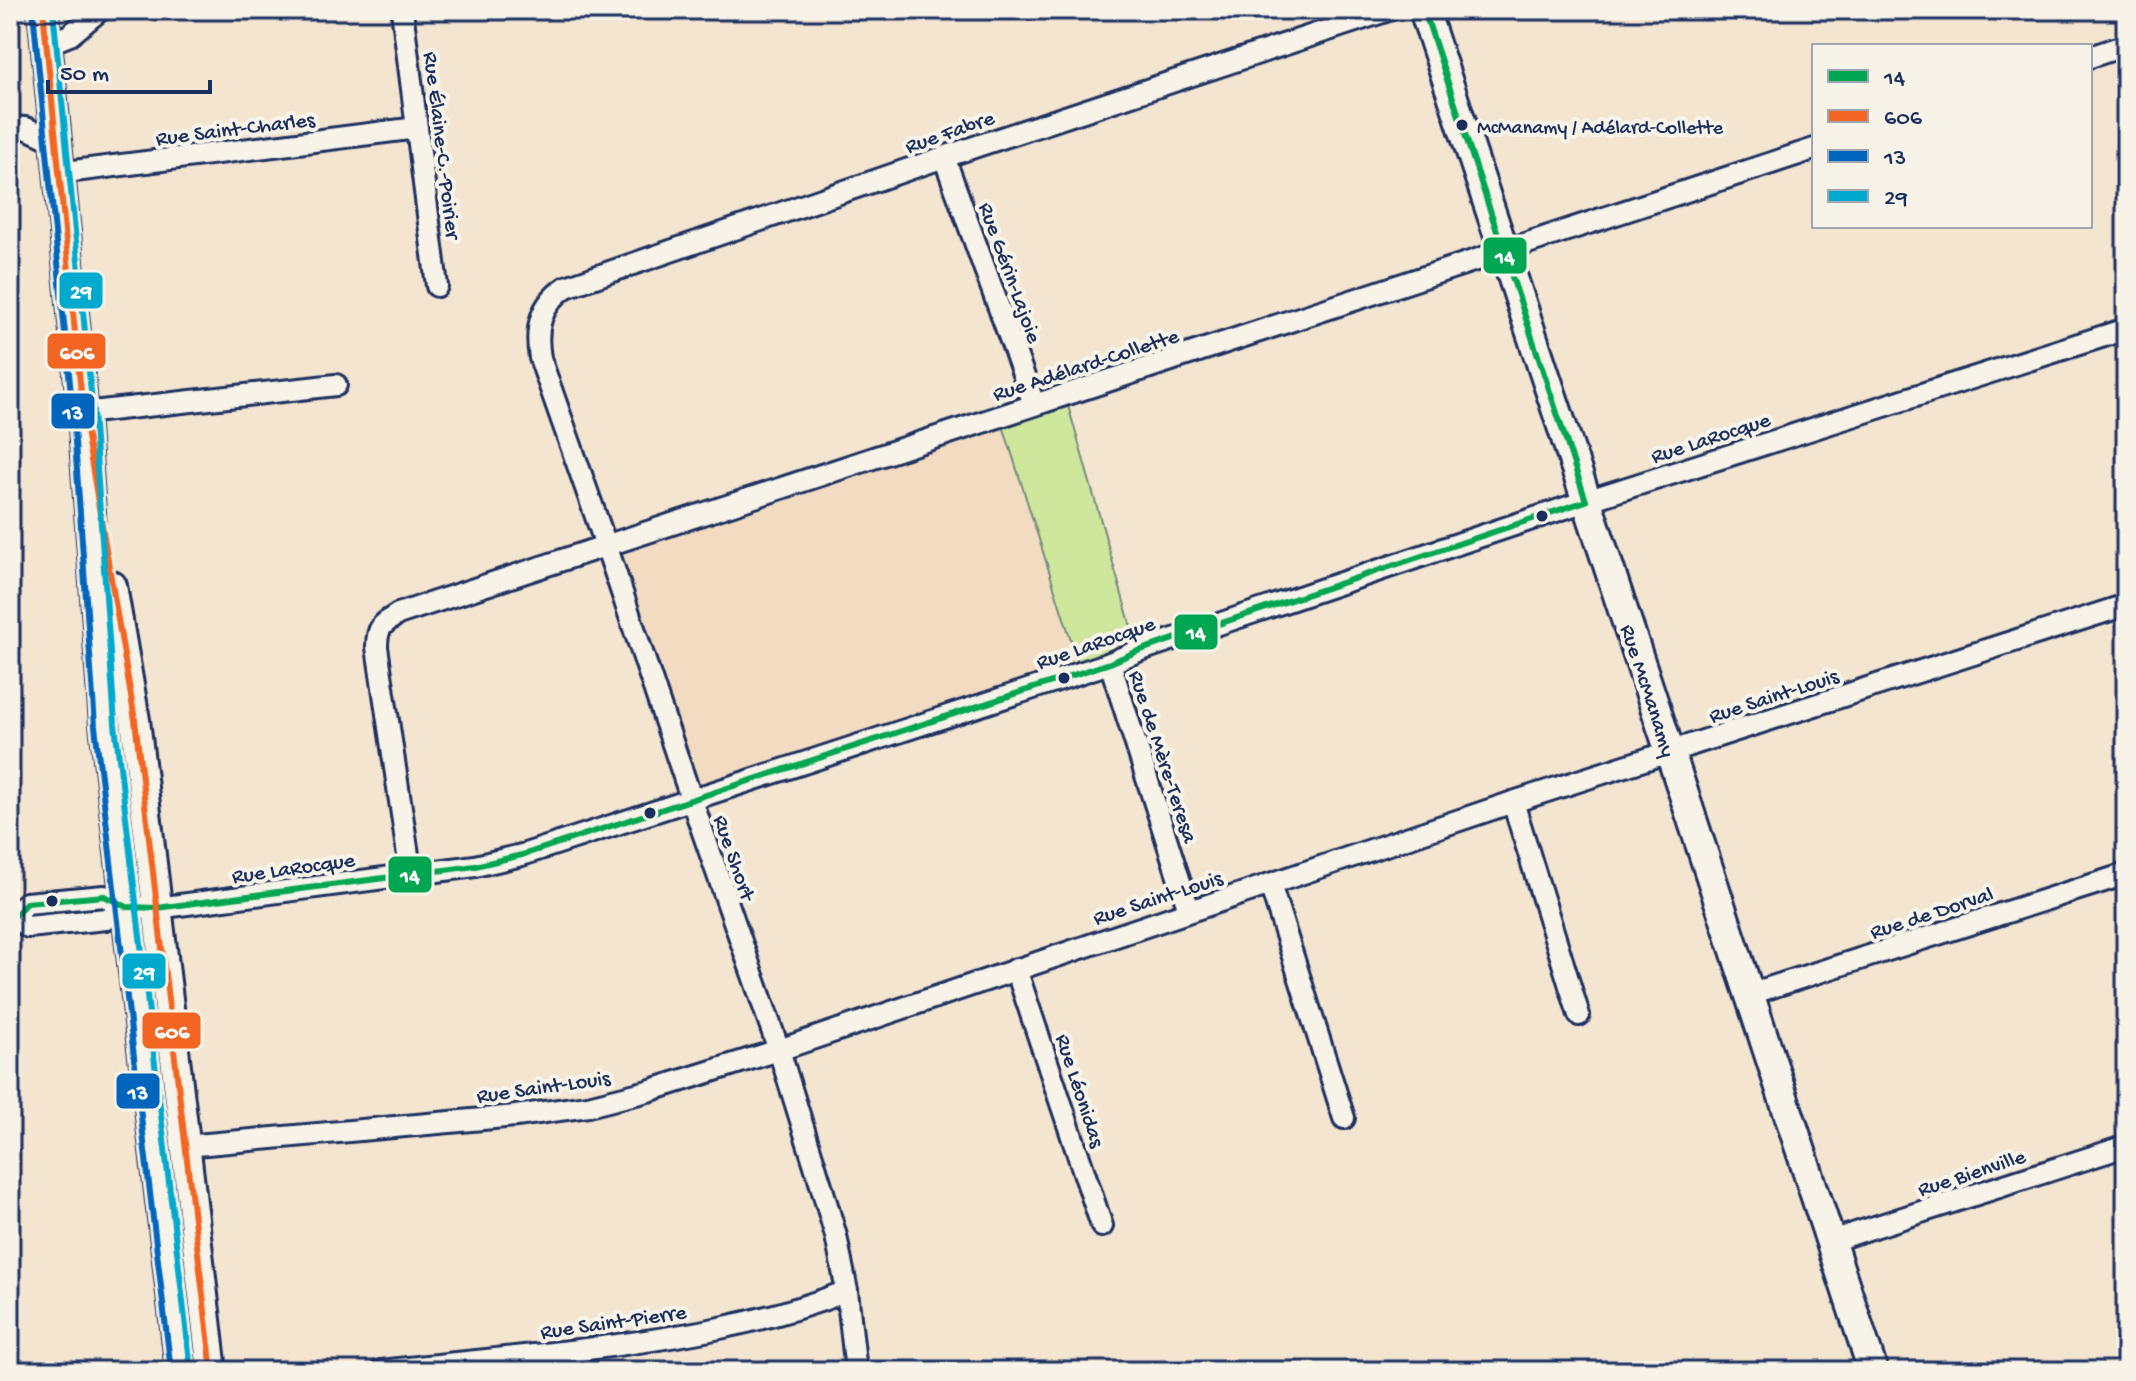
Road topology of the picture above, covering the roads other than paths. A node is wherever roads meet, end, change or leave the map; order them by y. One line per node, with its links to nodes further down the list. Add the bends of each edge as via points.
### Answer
1 (43, 10): 6 (main road)
2 (100, 10): 6 (street, via 70,35)
3 (402, 10): 10 (street, Rue Élaine-C.-Poirier)
4 (1389, 10): 13 (street, Rue Fabre)
5 (1424, 10): 15 (main road, Rue McManamy)
6 (47, 44): 11 (main road)
7 (2126, 45): 8 (street)
8 (2092, 56)
9 (10, 127): 11 (street, via 26,128)
10 (417, 128): 14 (street, Rue Saint-Charles); 16 (street, Rue Élaine-C.-Poirier)
11 (56, 142): 14 (main road)
12 (1812, 150): 15 (street, Rue Adélard-Collette)
13 (944, 157): 17 (street, Rue Fabre, via 566,287 552,297); 20 (street, Rue Gérin-Lajoie)
14 (58, 173): 21 (main road)
15 (1504, 252): 20 (street, Rue Adélard-Collette); 22 (main road, Rue McManamy)
16 (437, 286)
17 (541, 319): 23 (street, Rue Short, via 540,358)
18 (2126, 329): 22 (street, Rue LaRocque)
19 (336, 385): 21 (street)
20 (1034, 404): 23 (street, Rue Adélard-Collette)
21 (83, 413): 32 (main road, via 105,725); 33 (main road, via 135,720)
22 (1586, 501): 25 (street, Rue LaRocque); 26 (main road, Rue McManamy)
23 (606, 545): 27 (street, Rue Short); 30 (street, Rue Adélard-Collette, via 398,614 377,632)
24 (2126, 605): 26 (street, Rue Saint-Louis)
25 (1110, 663): 27 (street, Rue LaRocque); 34 (street, Rue de Mère-Teresa)
26 (1670, 752): 28 (street, Rue Saint-Louis); 37 (main road, Rue McManamy)
27 (691, 798): 30 (street, Rue LaRocque, via 522,855); 39 (street, Rue Short)
28 (1513, 802): 31 (street, Rue Saint-Louis); 38 (street)
29 (2126, 874): 37 (street, Rue de Dorval)
30 (411, 875): 33 (street, Rue LaRocque)
31 (1270, 884): 34 (street, Rue Saint-Louis); 40 (street)
32 (127, 907): 33 (street, Rue LaRocque); 35 (street, Rue LaRocque, via 104,896 26,903); 47 (main road)
33 (157, 908): 41 (main road)
34 (1189, 910): 36 (street, Rue Saint-Louis)
35 (12, 917)
36 (1016, 969): 39 (street, Rue Saint-Louis); 43 (street, Rue Léonidas)
37 (1750, 994): 44 (main road, Rue McManamy)
38 (1579, 1015)
39 (779, 1050): 41 (street, Rue Saint-Louis, via 588,1106); 45 (street, Rue Short, via 836,1236)
40 (1344, 1118)
41 (185, 1146): 48 (main road)
42 (2126, 1146): 44 (street, Rue Bienville)
43 (1102, 1226)
44 (1831, 1241): 51 (main road, Rue McManamy)
45 (847, 1291): 46 (street, Rue Saint-Pierre, via 757,1321); 50 (street, Rue Short)
46 (566, 1361): 49 (street, Rue Saint-Pierre)
47 (181, 1371)
48 (212, 1371)
49 (381, 1371)
50 (856, 1371)
51 (1873, 1371)

